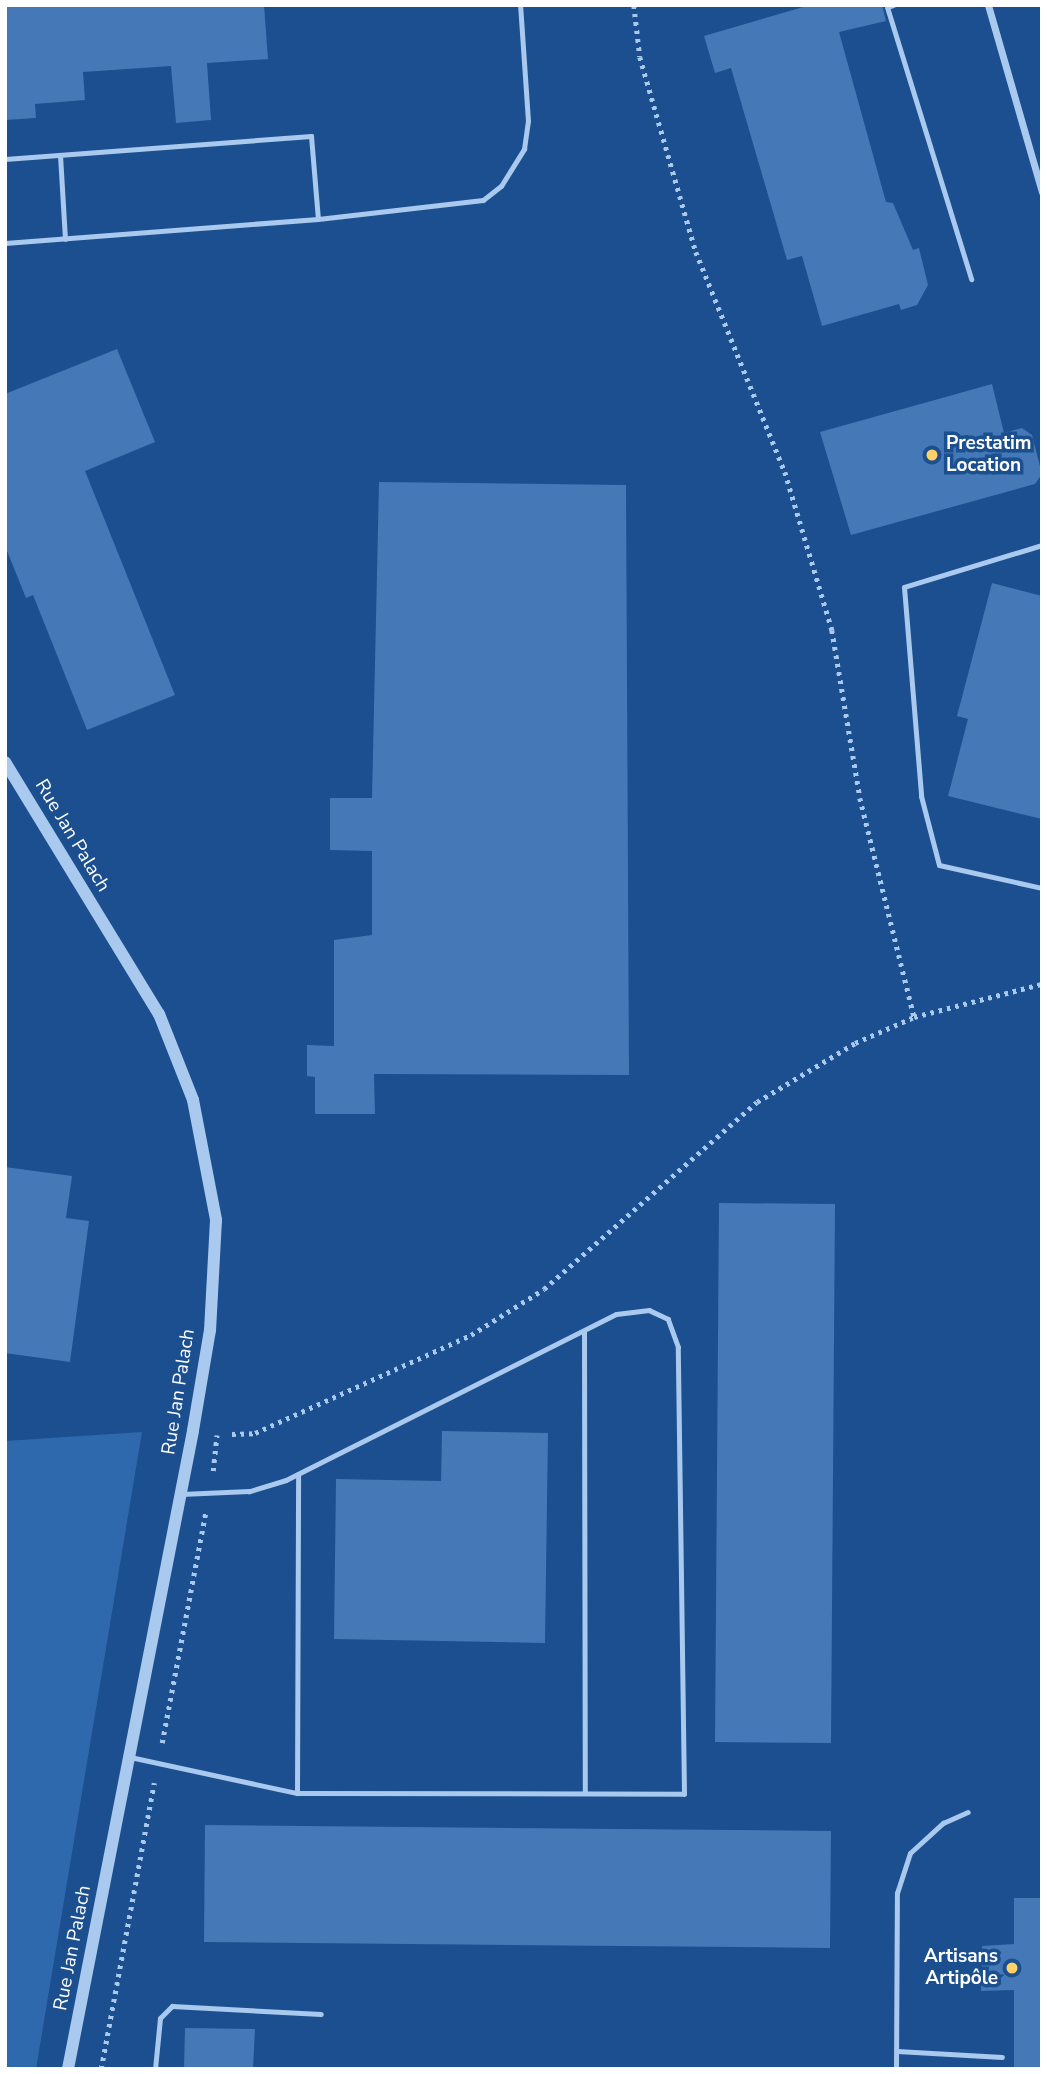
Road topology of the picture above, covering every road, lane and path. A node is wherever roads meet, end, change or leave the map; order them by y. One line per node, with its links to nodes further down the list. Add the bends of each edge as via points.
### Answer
1 (520, 5): 8 (lane, via 528,121 524,149 501,186 468,205)
2 (634, 5): 16 (path, via 640,57 696,252 785,472 832,630 860,798)
3 (893, 5): 11 (lane, via 887,7)
4 (988, 5): 7 (street)
5 (60, 155): 6 (lane); 8 (lane, via 311,136); 9 (lane)
6 (5, 159)
7 (1042, 192)
8 (318, 219): 9 (lane)
9 (65, 239): 10 (lane)
10 (5, 243)
11 (971, 279)
12 (1042, 545): 14 (lane, via 904,587 921,796 939,864)
13 (5, 762): 19 (street, Rue Jan Palach, via 159,1014 193,1100 216,1220 209,1330)
14 (1042, 888)
15 (1042, 984): 16 (path)
16 (914, 1017): 18 (path, via 855,1043 757,1102 544,1289 471,1335 255,1433)
17 (584, 1331): 20 (lane); 26 (lane); 26 (lane, via 616,1314 649,1310 668,1319 678,1347 684,1794)
18 (232, 1434)
19 (192, 1436): 21 (street, Rue Jan Palach); 22 (path, via 220,1435)
20 (298, 1474): 22 (lane, via 249,1491); 25 (lane)
21 (181, 1494): 22 (lane); 23 (street, Rue Jan Palach)
22 (209, 1494): 24 (path)
23 (130, 1757): 24 (lane); 31 (street, Rue Jan Palach)
24 (158, 1764): 25 (lane); 32 (path)
25 (297, 1793): 26 (lane)
26 (585, 1793)
27 (968, 1812): 29 (lane, via 943,1823 910,1853 897,1893)
28 (321, 2014): 33 (lane, via 172,2006 160,2018)
29 (897, 2051): 30 (lane); 34 (lane)
30 (1002, 2057)
31 (68, 2069)
32 (101, 2069)
33 (155, 2069)
34 (897, 2069)

